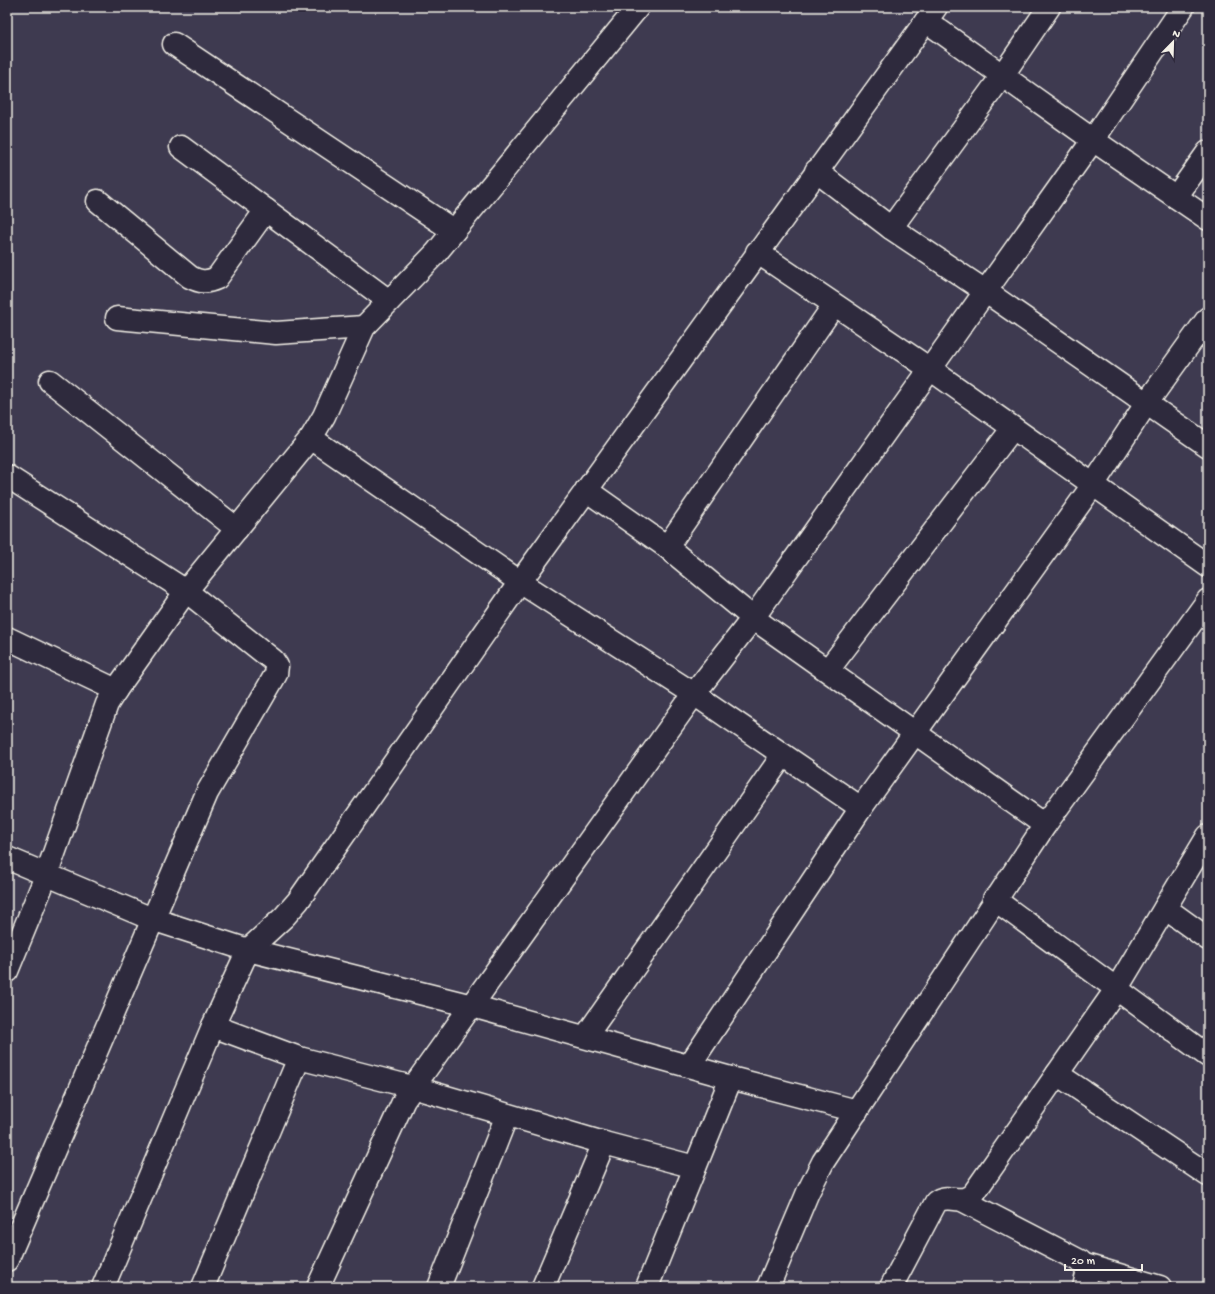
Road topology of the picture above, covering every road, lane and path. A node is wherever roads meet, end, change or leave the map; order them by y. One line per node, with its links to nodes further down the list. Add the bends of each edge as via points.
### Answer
1 (638, 7): 16 (street)
2 (1048, 7): 6 (street)
3 (1183, 7): 7 (street)
4 (931, 14): 6 (street); 10 (street)
5 (174, 44): 16 (street)
6 (1002, 76): 7 (street); 15 (street)
7 (1093, 140): 11 (street); 18 (street)
8 (181, 147): 13 (street)
9 (1208, 152): 11 (street)
10 (816, 171): 15 (street); 17 (street)
11 (1176, 197): 14 (street)
12 (98, 201): 13 (street, via 190,277 200,282 217,278)
13 (266, 210): 19 (street)
14 (1208, 219)
15 (891, 228): 18 (street)
16 (454, 231): 19 (street)
17 (757, 252): 20 (street); 32 (street)
18 (985, 291): 24 (street); 26 (street)
19 (389, 301): 23 (street)
20 (834, 305): 24 (street); 34 (street)
21 (117, 318): 23 (street, via 276,334)
22 (1208, 318): 26 (street)
23 (364, 327): 28 (street, via 324,416)
24 (930, 369): 27 (street); 39 (street)
25 (50, 381): 33 (street)
26 (1146, 404): 29 (street); 31 (street)
27 (1013, 428): 31 (street); 41 (street)
28 (311, 438): 33 (street); 36 (street)
29 (1208, 446)
30 (7, 476): 37 (street)
31 (1093, 485): 35 (street); 44 (street)
32 (586, 490): 34 (street); 36 (street)
33 (237, 529): 37 (street)
34 (667, 547): 39 (street)
35 (1208, 566)
36 (520, 582): 43 (street); 55 (street, via 298,901)
37 (186, 591): 42 (street); 53 (street, via 273,660 277,666 276,674 212,782)
38 (1208, 600): 47 (street)
39 (753, 618): 41 (street); 43 (street)
40 (7, 638): 42 (street)
41 (828, 670): 44 (street)
42 (116, 690): 50 (street, via 108,704)
43 (694, 694): 45 (street); 58 (street)
44 (916, 732): 46 (street); 47 (street)
45 (783, 755): 46 (street); 60 (street)
46 (861, 808): 63 (street)
47 (1045, 825): 51 (street)
48 (1208, 836): 52 (street)
49 (7, 858): 50 (street)
50 (46, 876): 53 (street); 56 (street)
51 (994, 899): 57 (street); 67 (street)
52 (1165, 908): 54 (street); 57 (street)
53 (152, 919): 55 (street); 73 (street)
54 (1208, 940)
55 (248, 950): 58 (street); 59 (street)
56 (7, 971)
57 (1117, 988): 61 (street); 64 (street)
58 (472, 1006): 60 (street); 66 (street)
59 (213, 1026): 62 (street); 75 (street)
60 (586, 1036): 63 (street)
61 (1208, 1056)
62 (299, 1058): 66 (street); 76 (street)
63 (689, 1066): 65 (street)
64 (1057, 1074): 71 (street); 72 (street, via 974,1193 970,1198)
65 (731, 1078): 67 (street); 70 (street)
66 (412, 1088): 68 (street); 77 (street, via 399,1109)
67 (857, 1110): 81 (street, via 823,1162)
68 (507, 1115): 69 (street); 78 (street)
69 (604, 1143): 70 (street); 79 (street)
70 (695, 1167): 80 (street)
71 (1208, 1175)
72 (962, 1200): 74 (street); 82 (street, via 944,1198 936,1202)
73 (7, 1260)
74 (1085, 1265): 83 (street, via 1088,1270); 84 (street)
75 (103, 1287)
76 (203, 1287)
77 (318, 1287)
78 (439, 1287)
79 (543, 1287)
80 (647, 1287)
81 (768, 1287)
82 (891, 1287)
83 (1084, 1287)
84 (1160, 1287)

